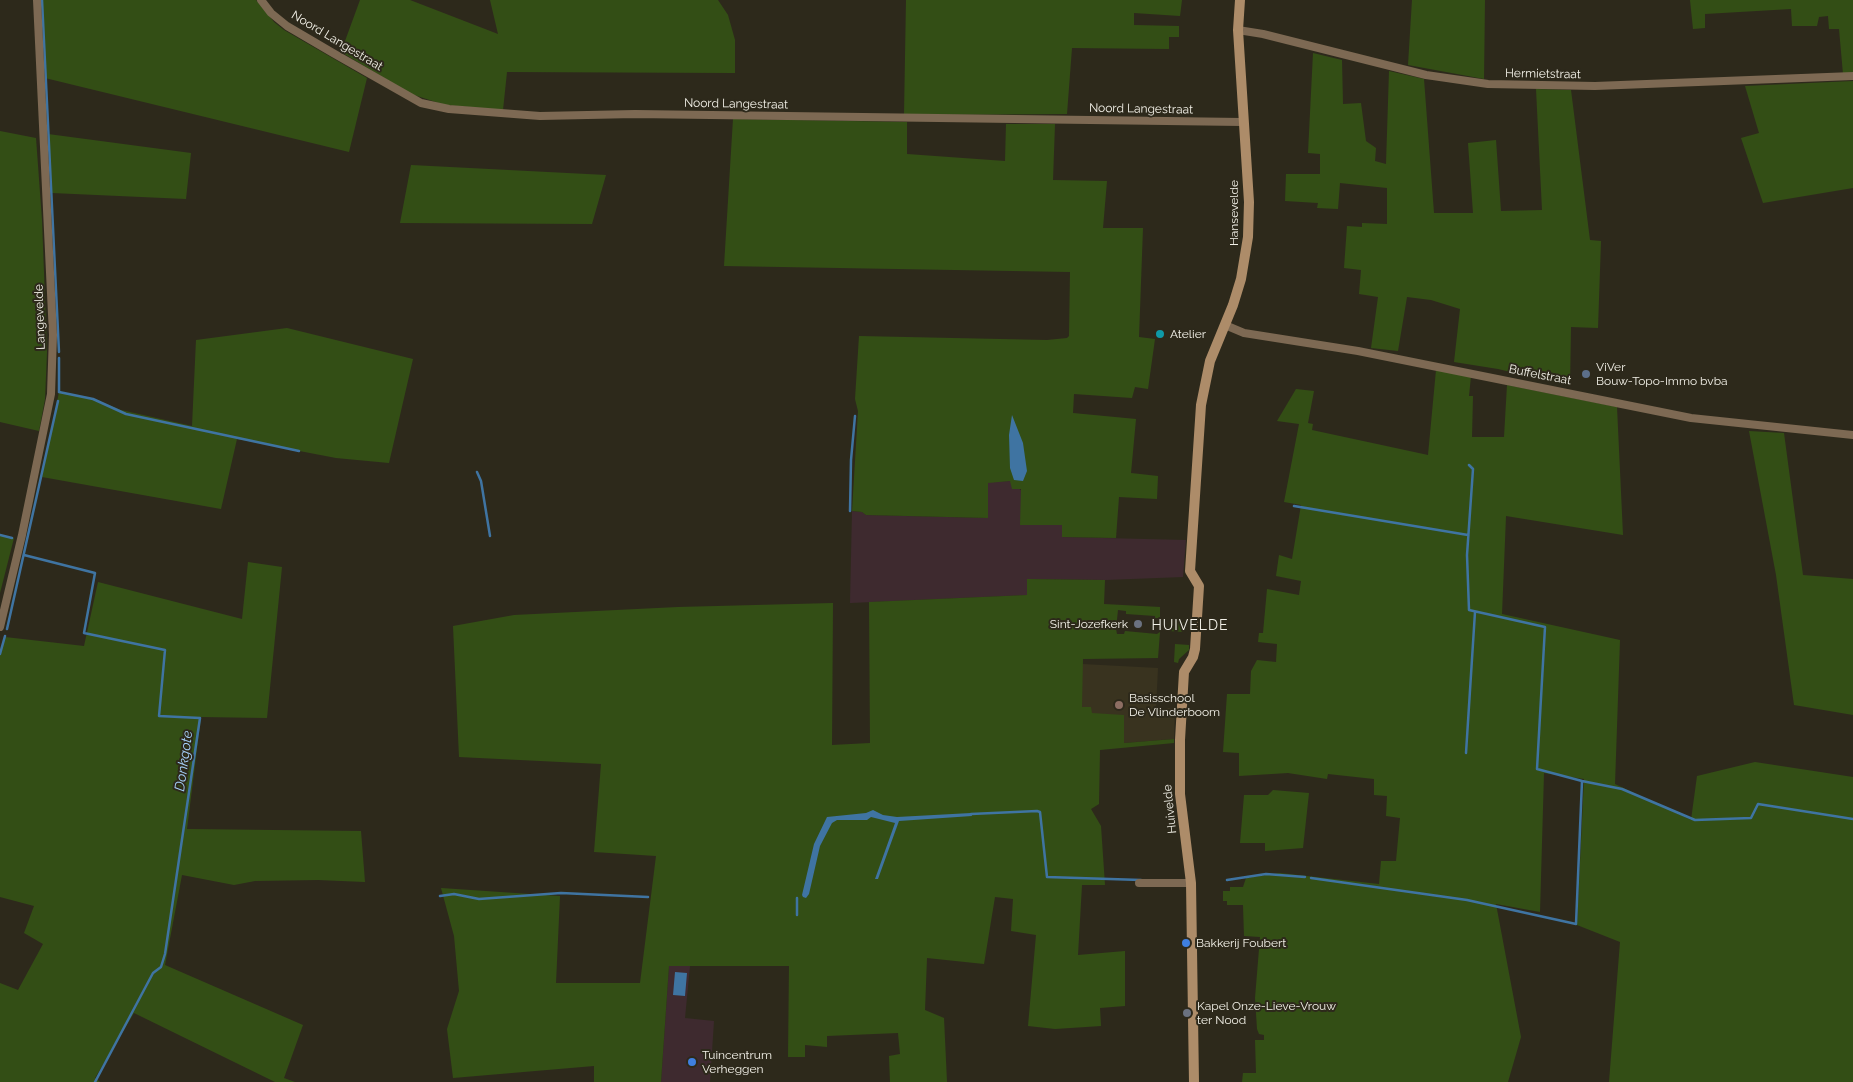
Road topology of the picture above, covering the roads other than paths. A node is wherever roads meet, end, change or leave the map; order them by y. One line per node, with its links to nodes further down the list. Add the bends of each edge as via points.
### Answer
1 (37, 0): 10 (street, Langevelde, via 53,335 51,394)
2 (261, 0): 6 (street, Noord Langestraat, via 287,26 421,103 449,109 540,116 635,114)
3 (1240, 0): 4 (street, Hansevelde)
4 (1238, 30): 5 (street, Hermietstraat, via 1426,74 1488,84 1595,86); 6 (street, Hansevelde)
5 (1853, 76)
6 (1242, 122): 7 (street, Hansevelde, via 1249,202 1248,237 1241,279)
7 (1225, 325): 8 (street, Buffelstraat, via 1244,333 1358,351 1691,418); 9 (street, Hansevelde, via 1210,361 1202,395)
8 (1853, 435)
9 (1192, 539): 12 (street, Huivelde, via 1190,571 1199,586 1195,649 1184,672 1180,778)
10 (0, 627)
11 (1139, 883): 12 (street)
12 (1191, 883): 13 (street, Huivelde)
13 (1194, 1082)

